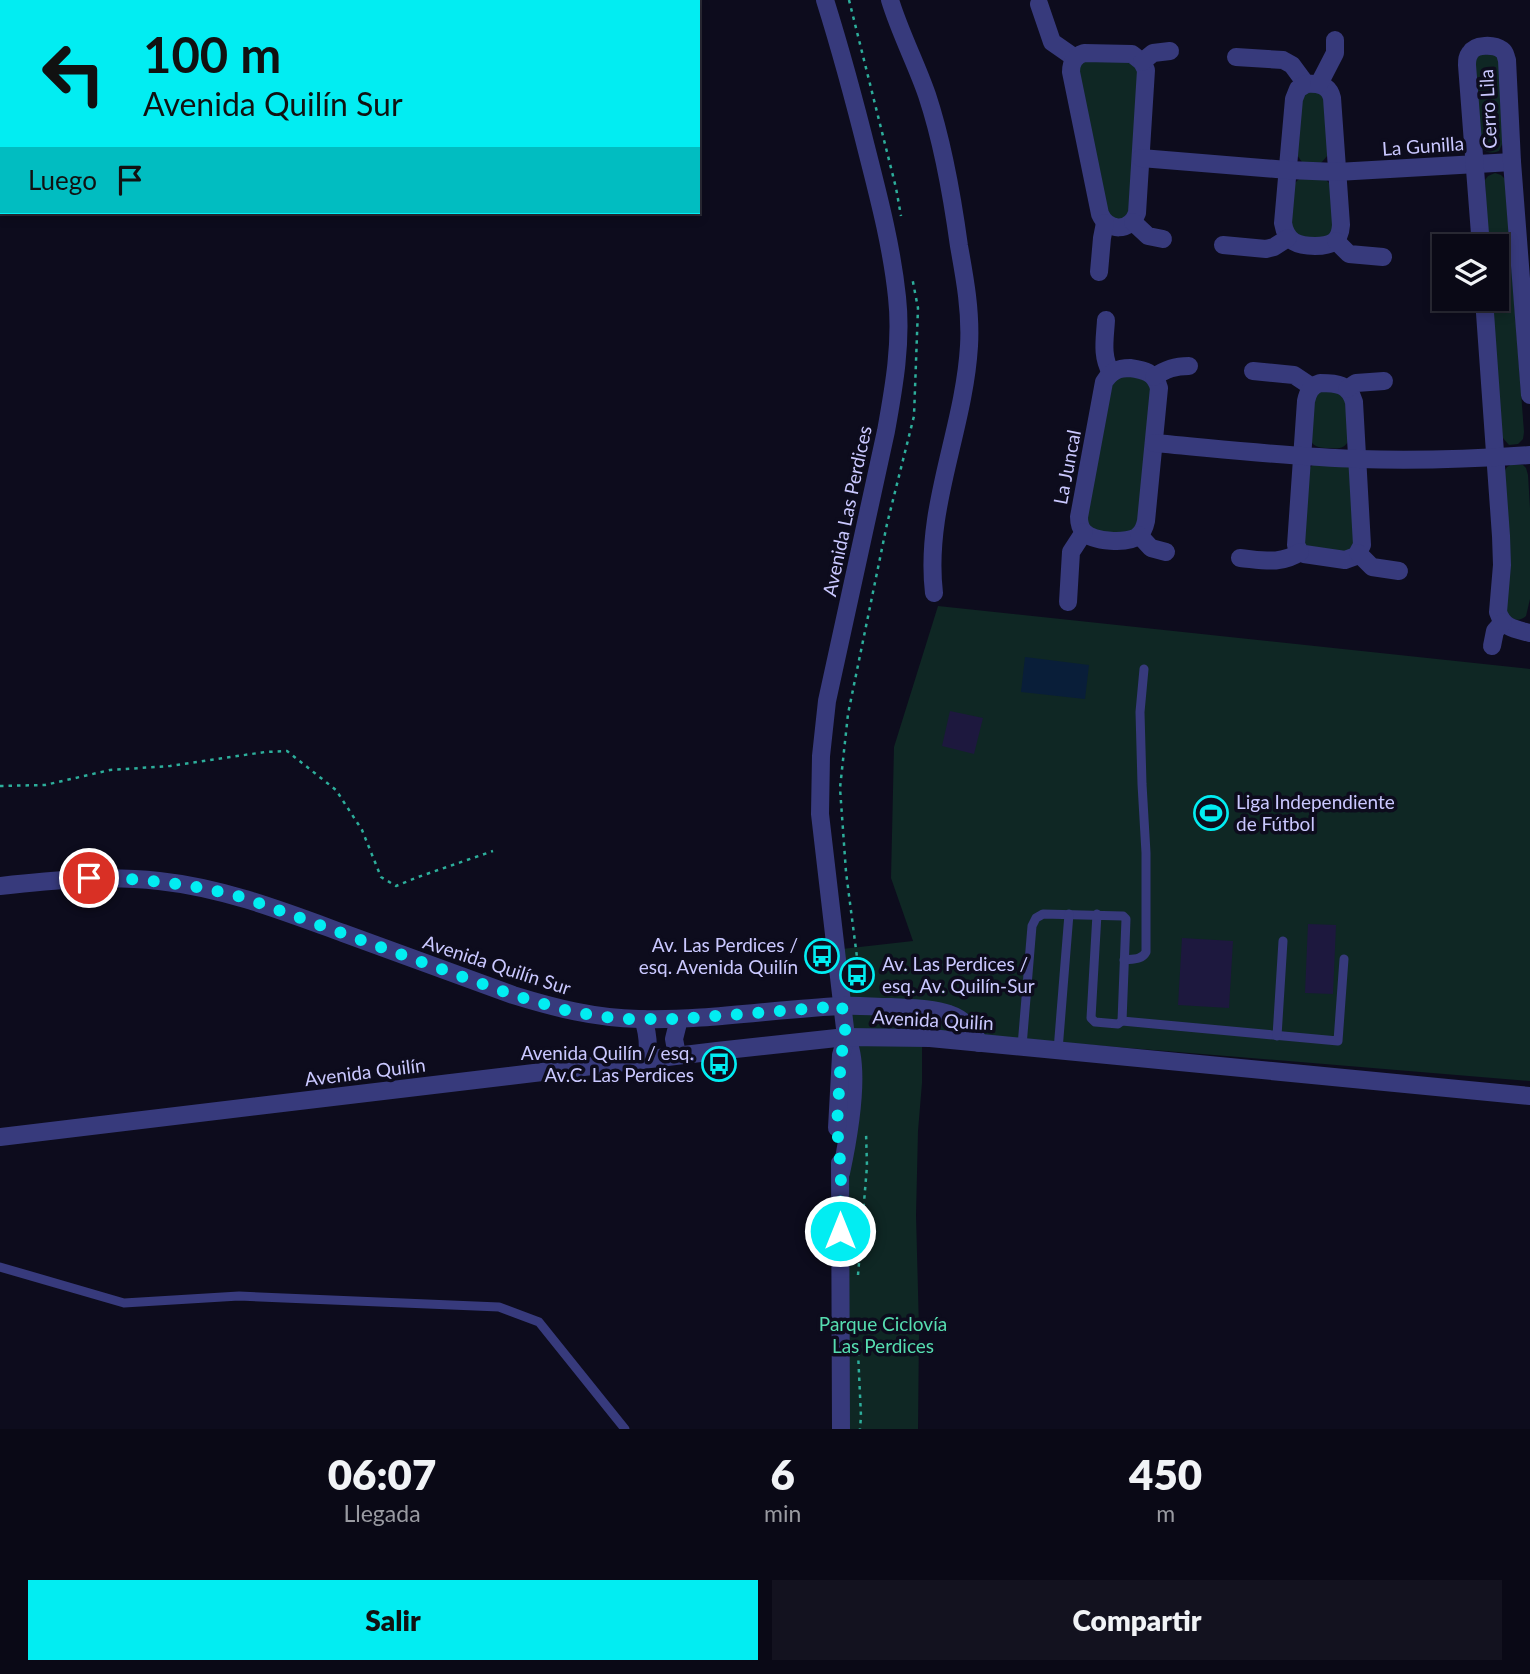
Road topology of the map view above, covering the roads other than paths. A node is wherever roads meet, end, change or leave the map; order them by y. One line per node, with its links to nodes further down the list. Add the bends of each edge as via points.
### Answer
1 (825, 0): 58 (street, Avenida Las Perdices, via 886,227 898,333 886,430 827,701 821,756 820,814)
2 (890, 0): 46 (street, via 940,142 970,314 965,381 934,530)
3 (1039, 4): 7 (street, via 1052,42)
4 (1335, 40): 9 (street, via 1335,53)
5 (1170, 51): 8 (street, via 1153,52)
6 (1236, 57): 9 (street, via 1283,60)
7 (1075, 58): 8 (street, via 1089,52 1132,54); 16 (street, via 1071,72)
8 (1142, 62): 10 (street, via 1146,75)
9 (1312, 84): 13 (street, via 1298,89 1294,99); 14 (street, via 1329,90 1332,98)
10 (1141, 158): 13 (street, La Gunilla); 15 (street)
11 (1512, 162): 12 (street, La Gunilla); 12 (street, Cerro Lila, via 1506,55 1494,47 1480,46 1472,50 1467,65); 33 (street, Cerro Lila)
12 (1475, 163): 14 (street, La Gunilla); 17 (street, Cerro Lila)
13 (1288, 170): 14 (street, La Gunilla); 18 (street, via 1283,223)
14 (1337, 172): 20 (street, via 1341,225)
15 (1133, 222): 16 (street, via 1119,228); 19 (street, via 1147,236)
16 (1105, 223): 23 (street)
17 (1480, 234)
18 (1288, 238): 20 (street, via 1302,246); 21 (street, via 1266,249)
19 (1163, 239)
20 (1335, 241): 22 (street, via 1349,254)
21 (1223, 245)
22 (1384, 257)
23 (1099, 272)
24 (1486, 311): 37 (street)
25 (1106, 320): 28 (street, via 1104,355)
26 (1189, 366): 29 (street)
27 (1253, 371): 31 (street, via 1294,375)
28 (1111, 373): 29 (street, via 1130,368); 39 (street, La Juncal, via 1104,382 1080,511)
29 (1154, 377): 34 (street, via 1158,394)
30 (1384, 381): 32 (street, via 1356,383)
31 (1312, 387): 32 (street, via 1336,383); 36 (street, via 1306,401)
32 (1348, 389): 38 (street, via 1354,402)
33 (1530, 395)
34 (1154, 443): 36 (street); 40 (street, via 1146,521)
35 (1530, 455): 37 (street)
36 (1302, 456): 38 (street); 42 (street, via 1295,541)
37 (1496, 458): 38 (street); 48 (street, via 1502,554 1497,608)
38 (1358, 459): 43 (street, via 1363,545)
39 (1084, 532): 40 (street, La Juncal, via 1092,538 1121,541); 47 (street, via 1071,552)
40 (1139, 535): 41 (street, via 1151,548)
41 (1166, 552)
42 (1300, 552): 43 (street, via 1345,560); 44 (street, via 1280,561)
43 (1358, 553): 45 (street, via 1376,569)
44 (1240, 558)
45 (1399, 571)
46 (934, 593)
47 (1068, 601)
48 (1503, 622): 49 (street); 50 (street, via 1495,631)
49 (1530, 633)
50 (1492, 646)
51 (1144, 669): 57 (lane, via 1140,712 1146,952 1138,959)
52 (0, 886): 59 (street, Avenida Quilín Sur, via 112,878 215,890 546,1005)
53 (1069, 914): 54 (lane); 65 (lane, via 1043,914 1032,926); 66 (lane)
54 (1097, 914): 57 (lane, via 1126,919); 61 (lane, via 1091,1018 1095,1022)
55 (1283, 941): 62 (lane)
56 (1344, 959): 62 (lane, via 1338,1041)
57 (1124, 960): 61 (lane)
58 (842, 1006): 60 (street, Avenida Quilín Sur); 63 (street, Avenida Las Perdices); 64 (street, Avenida Quilín Sur, via 947,1013 961,1020)
59 (642, 1019): 60 (street, Avenida Quilín Sur); 68 (street, via 649,1041)
60 (679, 1019): 67 (street, via 674,1040)
61 (1122, 1021): 62 (lane)
62 (1276, 1035)
63 (846, 1037): 64 (street, Avenida Quilín); 67 (street, Avenida Quilín); 73 (street, Avenida Las Perdices, via 853,1070 841,1173)
64 (979, 1042): 65 (street, Avenida Quilín)
65 (1022, 1046): 66 (street, Avenida Quilín)
66 (1058, 1050): 69 (street, Avenida Quilín)
67 (677, 1055): 68 (street, Avenida Quilín)
68 (647, 1059): 70 (street, Avenida Quilín)
69 (1530, 1096)
70 (0, 1137)
71 (0, 1267): 72 (lane, via 124,1303 239,1296 499,1307 539,1322)
72 (625, 1429)
73 (841, 1429)

